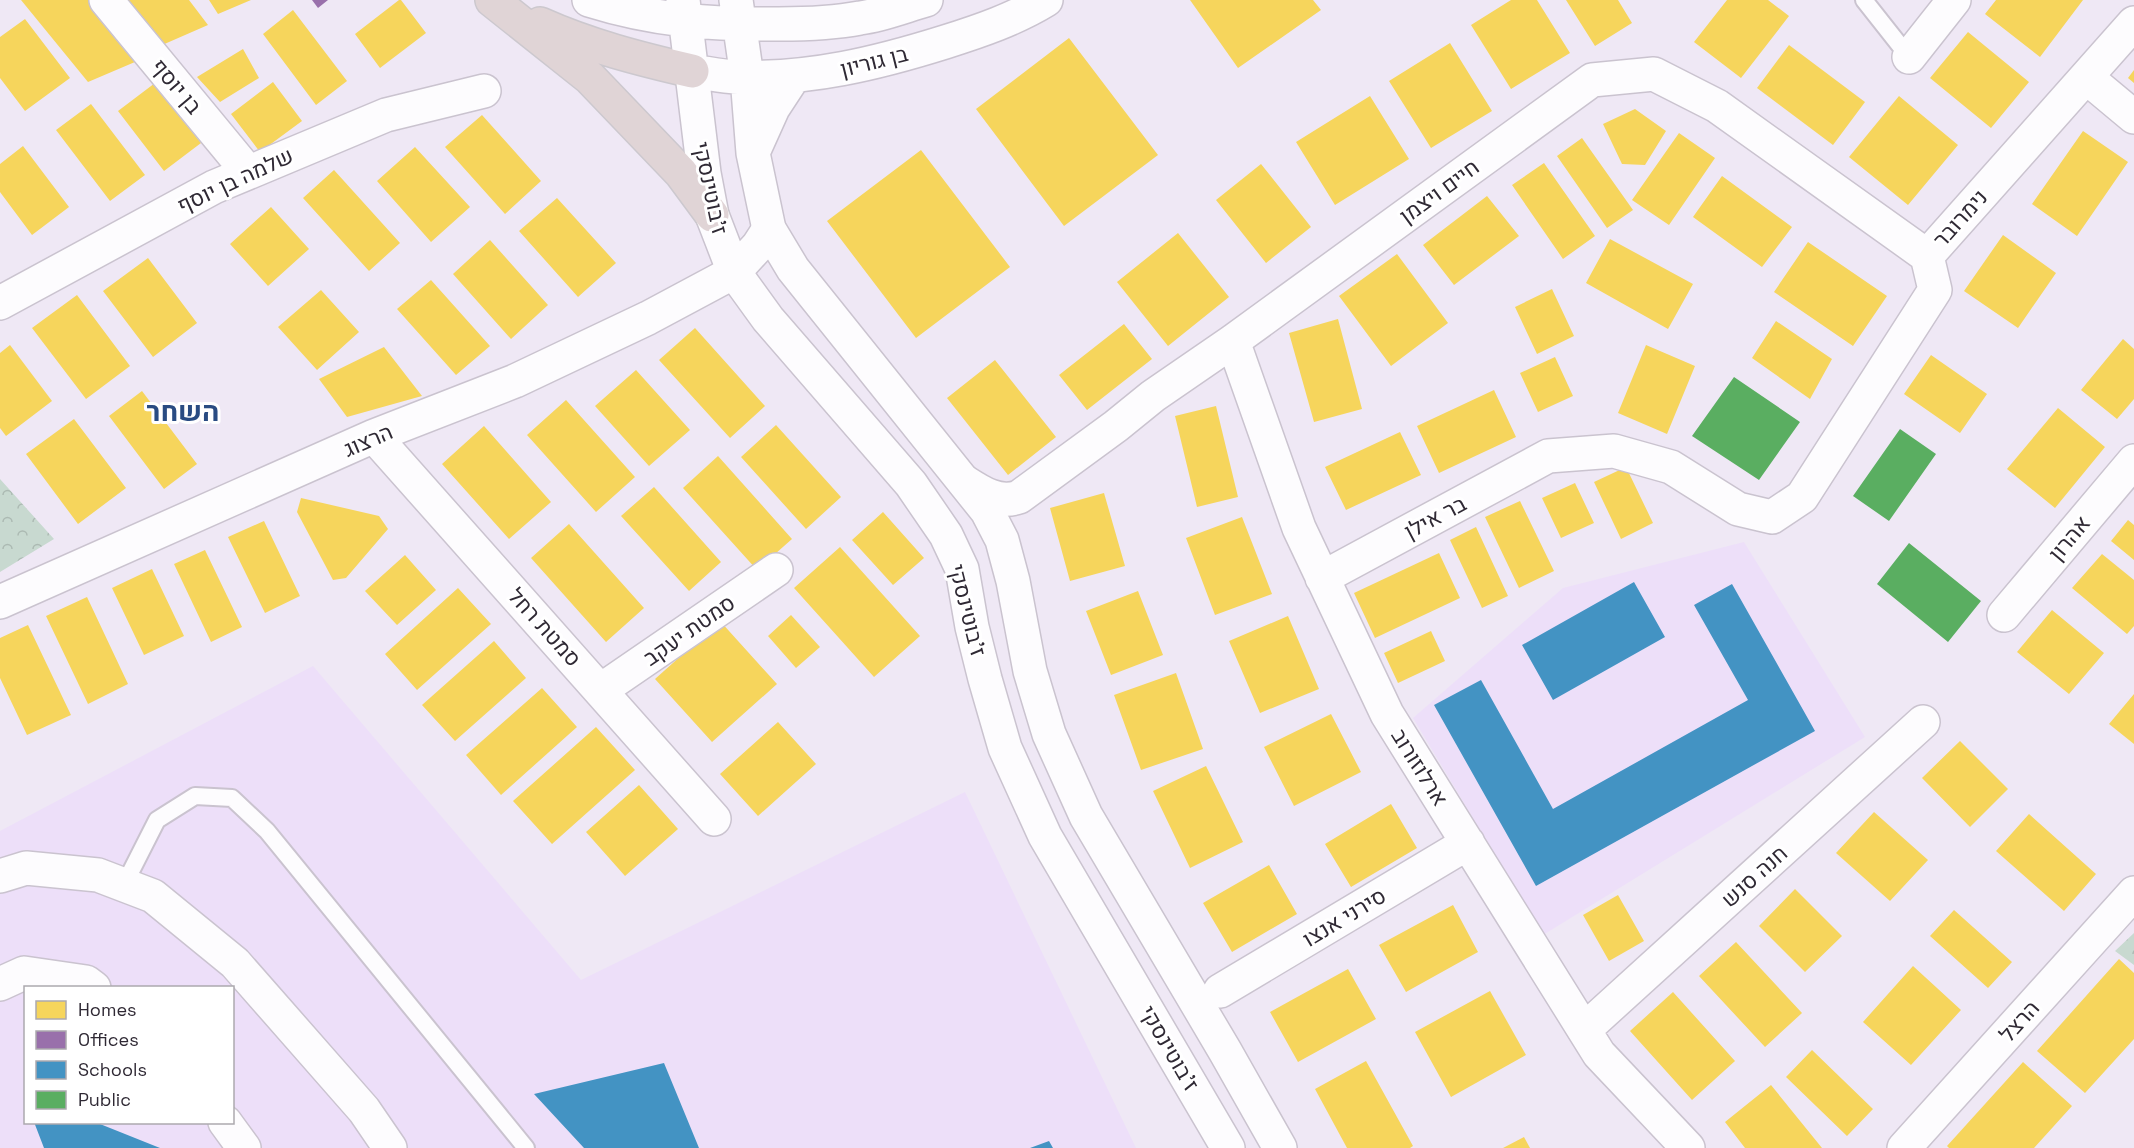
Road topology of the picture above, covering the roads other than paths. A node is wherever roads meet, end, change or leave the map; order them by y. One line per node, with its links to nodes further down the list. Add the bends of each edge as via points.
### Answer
1 (106, 0): 21 (street, בן יוסף)
2 (493, 0): 14 (highway, via 573,39); 22 (highway, via 590,78 681,173)
3 (589, 0): 9 (street, בן גוריון, via 609,6)
4 (794, 0): 11 (street, via 830,15)
5 (926, 0): 11 (street, בן גוריון)
6 (1046, 0): 15 (street, בן גוריון, via 1026,13 893,58 837,71)
7 (1864, 0): 13 (lane)
8 (1954, 0): 13 (street)
9 (684, 11): 10 (street, בן גוריון); 14 (street, ז'בוטינסקי)
10 (738, 12): 11 (street, בן גוריון, via 808,24); 16 (street, ז'בוטינסקי)
11 (861, 18)
12 (2134, 23): 17 (street, נימרובר)
13 (1909, 57)
14 (692, 71): 16 (street, בן גוריון); 22 (street, ז'בוטינסקי)
15 (794, 75): 16 (street, בן גוריון); 20 (street, via 773,108)
16 (747, 77): 20 (street, ז'בוטינסקי)
17 (2086, 77): 19 (street); 24 (street, נימרובר)
18 (484, 91): 21 (street, שלמה בן יוסף, via 386,115)
19 (2134, 117)
20 (753, 153): 23 (street, ז'בוטינסקי)
21 (248, 172): 26 (street, שלמה בן יוסף, via 184,202)
22 (712, 215): 25 (street, ז'בוטינסקי)
23 (769, 229): 25 (street, הרצוג); 31 (street, ז'בוטינסקי, via 793,269)
24 (1927, 256): 27 (street, חיים ויצמן, via 1717,106 1654,74 1592,80); 29 (street, נימרובר, via 1935,290 1802,497 1772,517 1737,509 1671,466 1614,451)
25 (734, 272): 28 (street, הרצוג, via 515,381); 51 (street, ז'בוטינסקי, via 768,319 910,484 946,535 962,570 972,627 1005,748 1045,836)
26 (0, 303)
27 (1233, 341): 31 (street, חיים ויצמן, via 1019,497 1000,500); 33 (street, ארלוזורוב, via 1299,528)
28 (374, 436): 34 (street, הרצוג); 36 (street, סמטת רחל)
29 (1548, 456): 33 (street, בר אילן)
30 (2134, 461): 35 (street, אהרון)
31 (965, 482): 52 (street, ז'בוטינסקי, via 1002,540 1030,671 1049,734 1086,816)
32 (776, 570): 36 (street, סמטת יעקב)
33 (1322, 578): 39 (street, ארלוזורוב, via 1387,714)
34 (0, 602)
35 (2004, 615)
36 (602, 690): 38 (street, סמטת רחל)
37 (1923, 723): 46 (street, חנה סנש)
38 (714, 819)
39 (1467, 843): 45 (street, סירני אנצו); 46 (street, ארלוזורוב)
40 (0, 876): 41 (street, via 26,868 99,875)
41 (124, 885): 49 (street, via 153,896 235,963 364,1110); 50 (lane, via 157,820 195,796 232,798 267,831)
42 (2134, 893): 54 (street, הרצל)
43 (0, 984): 44 (street, via 24,973)
44 (92, 986)
45 (1220, 991)
46 (1584, 1030): 53 (street, ארלוזורוב, via 1599,1054)
47 (226, 1124): 48 (street)
48 (244, 1148)
49 (390, 1148)
50 (526, 1148)
51 (1228, 1148)
52 (1280, 1148)
53 (1688, 1148)
54 (1904, 1148)

